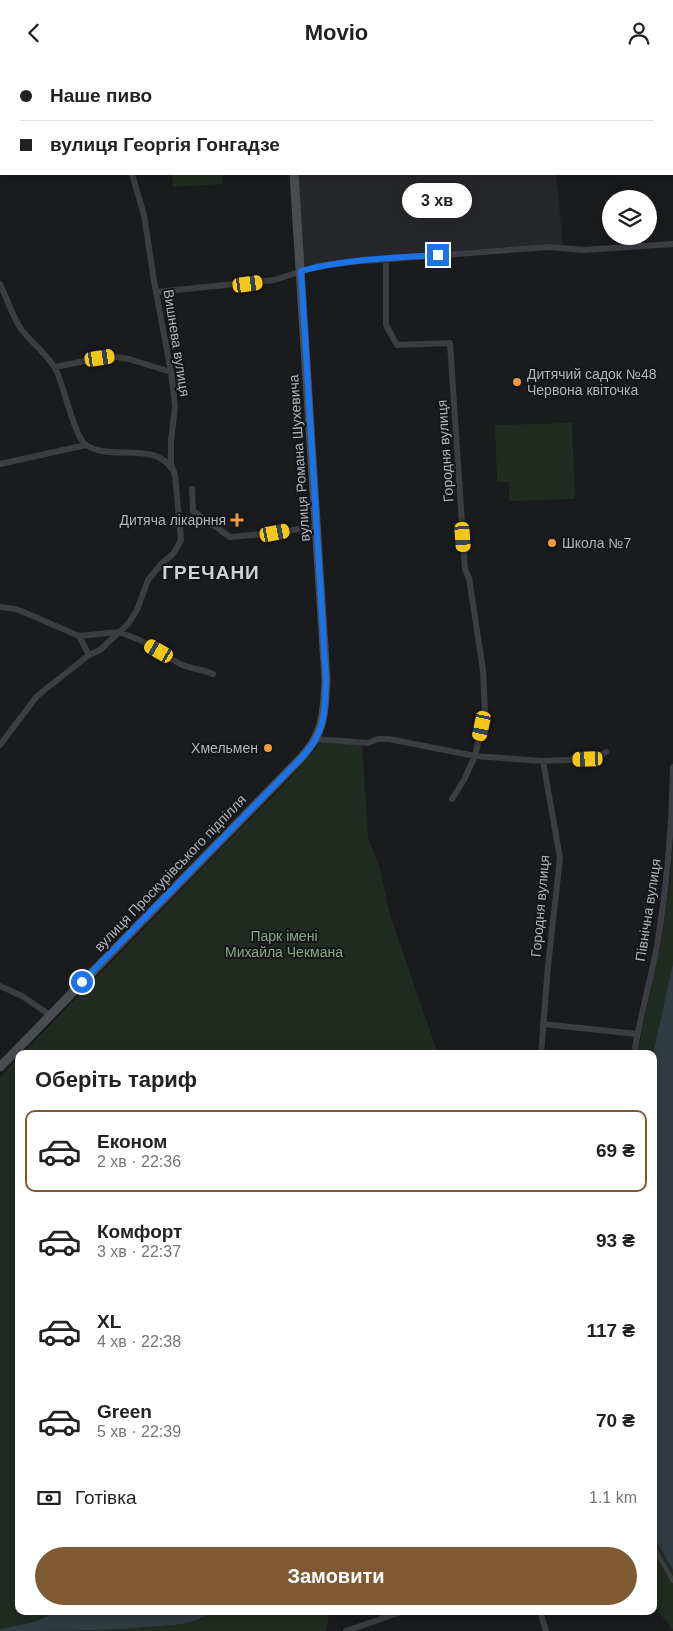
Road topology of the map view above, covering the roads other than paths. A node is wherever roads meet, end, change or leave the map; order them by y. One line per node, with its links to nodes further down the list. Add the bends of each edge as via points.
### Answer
1 (132, 175): 7 (street, Вишнева вулиця, via 144,215)
2 (294, 175): 5 (main road, вулиця Романа Шухевича)
3 (673, 244): 4 (street, via 584,250 549,247)
4 (386, 258): 5 (street); 23 (street, Городня вулиця, via 386,325 397,345 450,343 465,569 483,670 485,712)
5 (301, 271): 7 (street, via 274,280); 14 (main road, вулиця Романа Шухевича)
6 (0, 284): 8 (street, via 20,328)
7 (157, 292): 9 (street, Вишнева вулиця)
8 (55, 367): 9 (street, via 110,356); 10 (street, via 72,417)
9 (171, 372): 12 (street, Вишнева вулиця, via 175,406 171,465)
10 (86, 445): 11 (street); 12 (street, via 162,458)
11 (0, 464)
12 (175, 475): 16 (street, Вишнева вулиця, via 181,541 148,580 137,610)
13 (192, 489): 14 (street, via 193,511 230,537)
14 (317, 529): 20 (main road, вулиця Романа Шухевича, via 326,680 323,717)
15 (0, 607): 17 (street, via 16,609)
16 (119, 632): 17 (street); 18 (street, Вишнева вулиця, via 100,650); 19 (street, via 140,640 180,664)
17 (79, 636): 18 (street)
18 (89, 655): 21 (street, Вишнева вулиця, via 38,696)
19 (213, 674)
20 (316, 739): 23 (street, via 368,743 389,739); 28 (main road, вулиця Проскурівського підпілля)
21 (0, 745)
22 (606, 751): 24 (street, via 588,759)
23 (475, 756): 24 (street); 26 (street)
24 (543, 761): 29 (street, Городня вулиця, via 560,857)
25 (673, 767): 30 (street, Північна вулиця, via 667,880 657,947)
26 (452, 799)
27 (0, 986): 28 (street)
28 (50, 1015): 31 (main road, вулиця Проскурівського підпілля)
29 (543, 1024): 30 (street); 32 (street, Городня вулиця)
30 (637, 1034): 33 (street, Північна вулиця)
31 (16, 1050)
32 (541, 1050)
33 (635, 1050)
34 (15, 1051): 35 (main road, вулиця Проскурівського підпілля)
35 (0, 1067)
36 (657, 1554): 37 (street)
37 (673, 1581)
38 (392, 1615): 40 (street)
39 (541, 1615): 41 (street)
40 (346, 1631)
41 (546, 1631)

